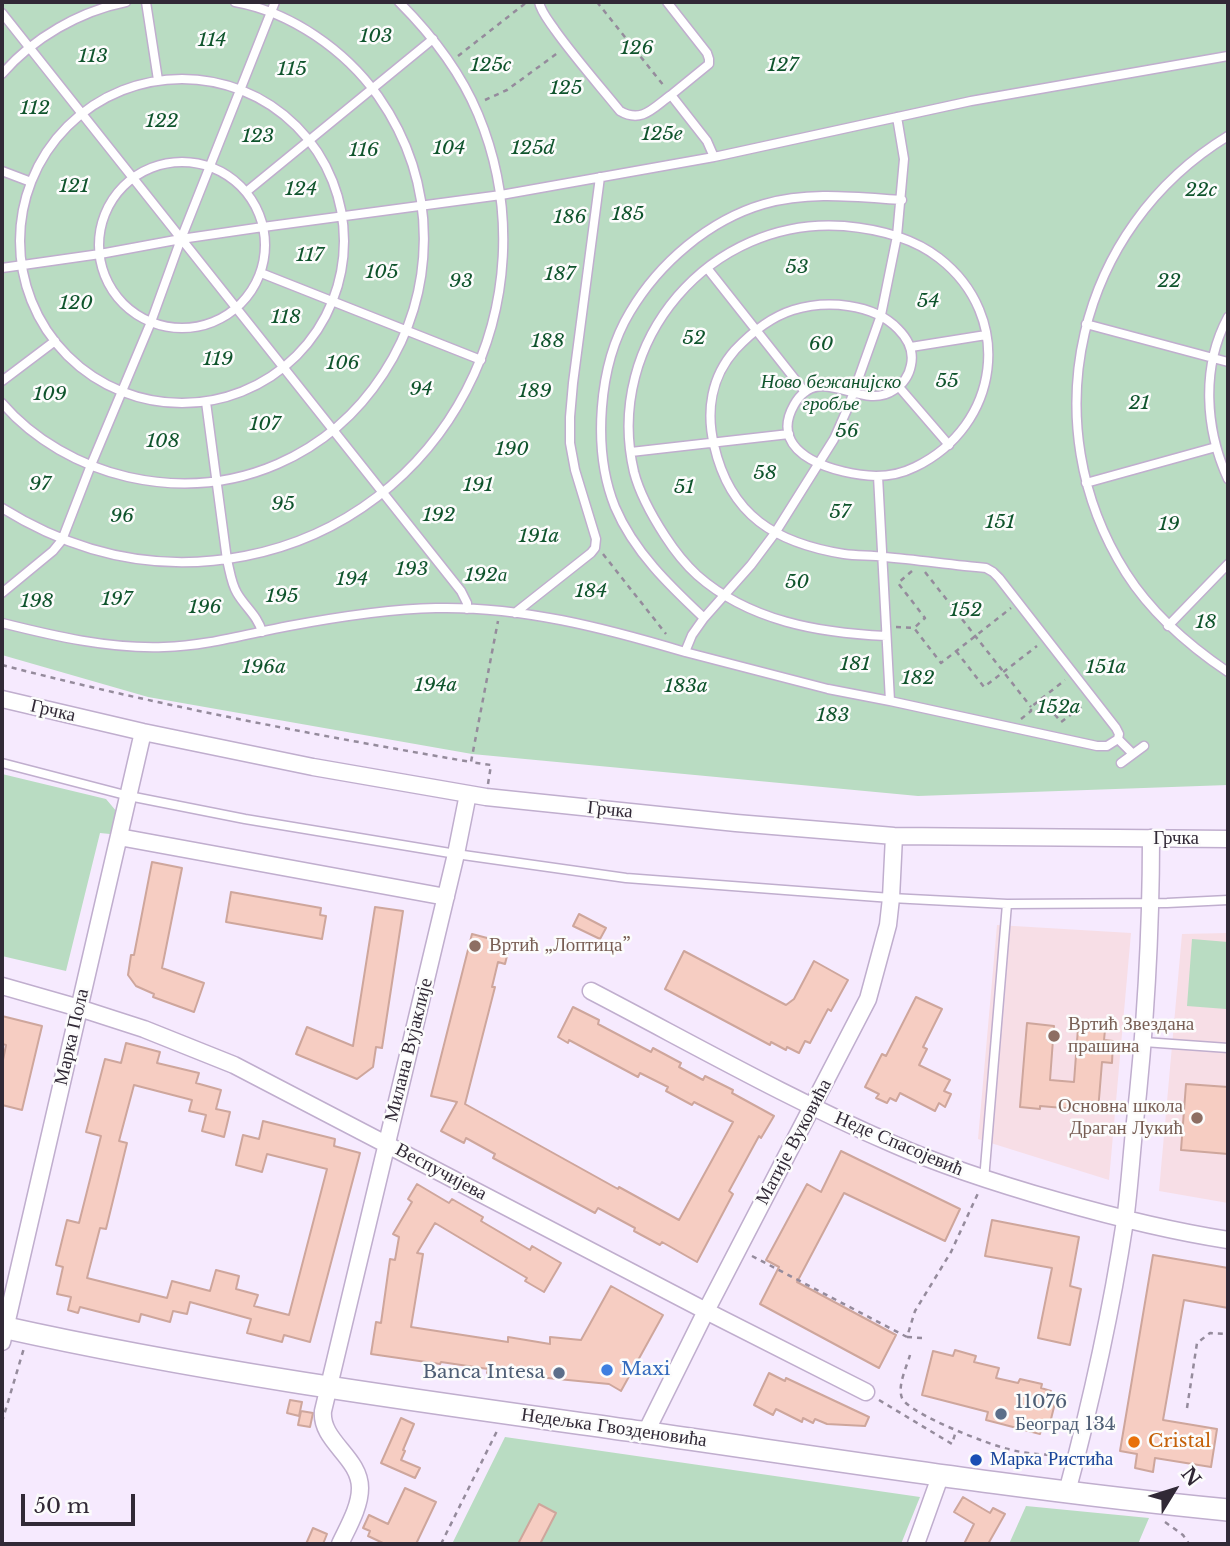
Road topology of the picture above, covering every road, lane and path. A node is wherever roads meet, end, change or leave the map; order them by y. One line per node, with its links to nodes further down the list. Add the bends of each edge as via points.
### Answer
1 (126, 2): 14 (lane, via 84,15)
2 (146, 2): 18 (lane)
3 (235, 2): 11 (lane)
4 (275, 2): 11 (lane)
5 (399, 2): 12 (lane)
6 (529, 2): 16 (path)
7 (539, 2): 13 (lane)
8 (597, 2): 21 (path)
9 (667, 2): 21 (lane, via 709,59 709,64)
10 (2, 12): 14 (lane)
11 (270, 13): 19 (lane); 20 (lane, via 326,44)
12 (433, 39): 16 (lane); 20 (lane)
13 (567, 46): 21 (lane, via 628,116 644,115); 22 (path, via 508,90)
14 (29, 48): 17 (lane); 23 (lane)
15 (1228, 56): 24 (lane)
16 (450, 62): 22 (lane)
17 (2, 74)
18 (158, 80): 19 (lane, via 199,79); 23 (lane, via 105,97)
19 (240, 89): 26 (lane, via 278,109); 28 (lane)
20 (372, 89): 26 (lane); 36 (lane, via 400,132)
21 (671, 94): 27 (lane)
22 (474, 105): 34 (lane)
23 (81, 113): 31 (lane); 32 (lane, via 60,133)
24 (897, 117): 27 (lane); 35 (lane, via 904,159)
25 (1228, 136): 51 (lane, via 1181,170 1132,225 1097,290)
26 (310, 140): 33 (lane); 37 (lane, via 331,175)
27 (714, 157): 30 (lane)
28 (209, 166): 31 (lane, via 161,164); 33 (lane); 40 (lane)
29 (2, 171): 32 (lane)
30 (600, 177): 34 (lane); 84 (lane, via 573,383 570,443)
31 (132, 178): 40 (lane); 41 (lane, via 106,212)
32 (30, 182): 42 (lane, via 21,223)
33 (246, 192): 38 (lane)
34 (501, 195): 36 (lane); 58 (lane, via 502,279)
35 (902, 200): 39 (lane); 94 (lane, via 809,196 763,204 709,230 683,249 629,312 613,349 603,395 601,430 608,485 636,544)
36 (422, 205): 37 (lane); 52 (lane, via 423,270)
37 (343, 216): 38 (lane); 46 (lane, via 344,259)
38 (263, 227): 40 (lane); 45 (lane)
39 (897, 236): 44 (lane, via 847,226 796,227 747,243); 48 (lane); 54 (lane, via 931,253 958,276 978,306)
40 (181, 239): 41 (lane); 47 (lane); 50 (lane)
41 (100, 254): 42 (lane); 50 (lane, via 116,295)
42 (22, 265): 43 (lane); 55 (lane, via 28,292)
43 (2, 268)
44 (707, 268): 53 (lane); 73 (lane, via 662,315 639,365 629,410)
45 (261, 273): 46 (lane); 47 (lane)
46 (334, 300): 52 (lane); 60 (lane, via 316,333)
47 (237, 307): 50 (lane, via 196,327); 60 (lane)
48 (881, 315): 53 (lane, via 842,306 810,306 778,316); 56 (lane); 65 (lane)
49 (1228, 317): 57 (lane)
50 (151, 322): 63 (lane)
51 (1086, 324): 57 (lane); 79 (lane, via 1076,404)
52 (407, 329): 58 (lane); 68 (lane, via 376,386)
53 (757, 331): 64 (lane); 70 (lane, via 731,355 715,385 710,404)
54 (986, 335): 56 (lane); 71 (lane, via 989,360 984,391)
55 (55, 341): 61 (lane); 63 (lane, via 85,371)
56 (911, 347): 62 (lane, via 908,376)
57 (1213, 358): 59 (lane); 72 (lane, via 1209,398)
58 (481, 360): 80 (lane, via 441,432)
59 (1228, 362)
60 (284, 368): 66 (lane, via 247,390); 68 (lane)
61 (2, 381)
62 (899, 387): 65 (lane, via 880,397); 71 (lane)
63 (122, 391): 66 (lane, via 163,402); 74 (lane)
64 (805, 392): 65 (lane, via 823,385); 69 (lane, via 790,411)
65 (854, 393): 75 (lane)
66 (206, 402): 78 (lane)
67 (2, 403): 74 (lane, via 46,442)
68 (334, 430): 78 (lane, via 280,462); 80 (lane)
69 (789, 433): 70 (lane); 75 (lane, via 801,453)
70 (713, 443): 73 (lane); 82 (lane, via 735,496 755,520)
71 (949, 445): 76 (lane, via 903,472)
72 (1216, 447): 77 (lane); 79 (lane)
73 (631, 452): 89 (lane, via 637,482 659,527 686,564)
74 (91, 465): 78 (lane, via 141,480); 83 (lane)
75 (818, 465): 76 (lane); 82 (lane)
76 (878, 476): 85 (lane)
77 (1228, 479)
78 (217, 481): 86 (lane)
79 (1086, 483): 97 (lane, via 1126,574)
80 (383, 493): 86 (lane, via 294,543); 91 (lane, via 461,591)
81 (2, 508): 83 (lane)
82 (775, 533): 85 (lane, via 828,551); 89 (lane)
83 (62, 540): 86 (lane, via 144,560); 88 (lane)
84 (595, 548): 93 (lane); 103 (path, via 665,631)
85 (882, 556): 90 (lane, via 986,568); 96 (lane)
86 (227, 560): 99 (lane, via 237,594)
87 (1228, 564): 97 (lane)
88 (2, 593)
89 (725, 594): 94 (lane); 100 (lane, via 765,615 811,629)
90 (1018, 602): 101 (path); 102 (lane)
91 (467, 609): 92 (lane); 99 (lane, via 380,612)
92 (500, 611): 93 (lane); 118 (path)
93 (515, 613): 103 (lane)
94 (704, 618): 104 (lane)
95 (2, 623): 99 (lane, via 134,646 189,645)
96 (886, 626): 98 (path); 100 (lane)
97 (1168, 626): 108 (lane)
98 (914, 628): 101 (path, via 925,618 898,583 920,566); 105 (path, via 941,663)
99 (262, 632)
100 (886, 636): 113 (lane)
101 (975, 636): 105 (path); 107 (path)
102 (1047, 638): 107 (path); 109 (lane)
103 (669, 647): 104 (lane)
104 (685, 652): 113 (lane)
105 (956, 652): 107 (path, via 984,687)
106 (2, 665): 118 (path, via 290,730)
107 (1003, 672): 110 (path, via 1031,707)
108 (1228, 672)
109 (1074, 674): 110 (path); 111 (lane)
110 (1042, 698): 111 (path, via 1061,722)
111 (1093, 698): 115 (lane, via 1116,728)
112 (2, 699): 114 (street, Грчка)
113 (890, 701): 115 (lane, via 1097,746)
114 (143, 732): 122 (street, Грчка); 123 (street, Марка Пола)
115 (1118, 739): 117 (lane)
116 (1144, 746): 117 (lane)
117 (1133, 754): 120 (lane)
118 (471, 762): 121 (path)
119 (2, 763): 123 (lane)
120 (1121, 763)
121 (491, 765)
122 (468, 794): 124 (street, Грчка, via 736,824); 128 (street, Милана Вујаклије)
123 (129, 796): 125 (street, Марка Пола); 128 (lane)
124 (894, 836): 126 (street, Грчка); 130 (street, Матије Вуковића)
125 (120, 837): 129 (street); 136 (street, Марка Пола)
126 (1151, 838): 127 (street, Грчка); 132 (street)
127 (1228, 839)
128 (456, 854): 129 (street, Милана Вујаклије); 130 (lane, via 626,878)
129 (446, 897): 140 (street, Милана Вујаклије)
130 (891, 898): 133 (lane); 139 (street, Матије Вуковића, via 867,999)
131 (1228, 900): 132 (lane)
132 (1150, 903): 133 (lane); 137 (street)
133 (1007, 904): 141 (lane)
134 (2, 986): 136 (street, Веспучијева)
135 (591, 990): 139 (street, Неде Спасојевић)
136 (79, 1008): 140 (street, Веспучијева, via 223,1060); 146 (street, Марка Пола)
137 (1144, 1042): 138 (lane); 142 (street)
138 (1228, 1048)
139 (812, 1107): 141 (street, Неде Спасојевић); 144 (street, Матије Вуковића)
140 (386, 1143): 145 (street, Веспучијева); 152 (street, Милана Вујаклије)
141 (984, 1180): 142 (street, Неде Спасојевић); 149 (path, via 951,1252 915,1311)
142 (1125, 1220): 143 (street, Неде Спасојевић); 159 (street)
143 (1228, 1240)
144 (738, 1249): 145 (street, Матије Вуковића); 149 (path)
145 (706, 1311): 153 (street, Веспучијева); 158 (street, Матије Вуковића)
146 (3, 1333): 147 (main road, Недељка Гвозденовића)
147 (29, 1333): 152 (main road, Недељка Гвозденовића); 156 (path)
148 (1228, 1334): 154 (path, via 1210,1333 1197,1343)
149 (907, 1338): 150 (path)
150 (922, 1338)
151 (910, 1355): 157 (path, via 902,1398)
152 (329, 1387): 155 (main road, Недељка Гвозденовића); 164 (street, Милана Вујаклије, via 324,1422 356,1470 360,1490)
153 (866, 1392): 157 (path, via 952,1444)
154 (1187, 1408)
155 (506, 1413): 158 (main road, Недељка Гвозденовића); 165 (path)
156 (2, 1422)
157 (956, 1431): 159 (path, via 1037,1455)
158 (646, 1432): 160 (main road, Недељка Гвозденовића)
159 (1077, 1454): 161 (street)
160 (941, 1474): 161 (main road, Недељка Гвозденовића); 166 (street)
161 (1067, 1492): 162 (main road, Недељка Гвозденовића)
162 (1228, 1510)
163 (1160, 1517): 167 (path)
164 (340, 1544)
165 (441, 1544)
166 (916, 1544)
167 (1189, 1544)

